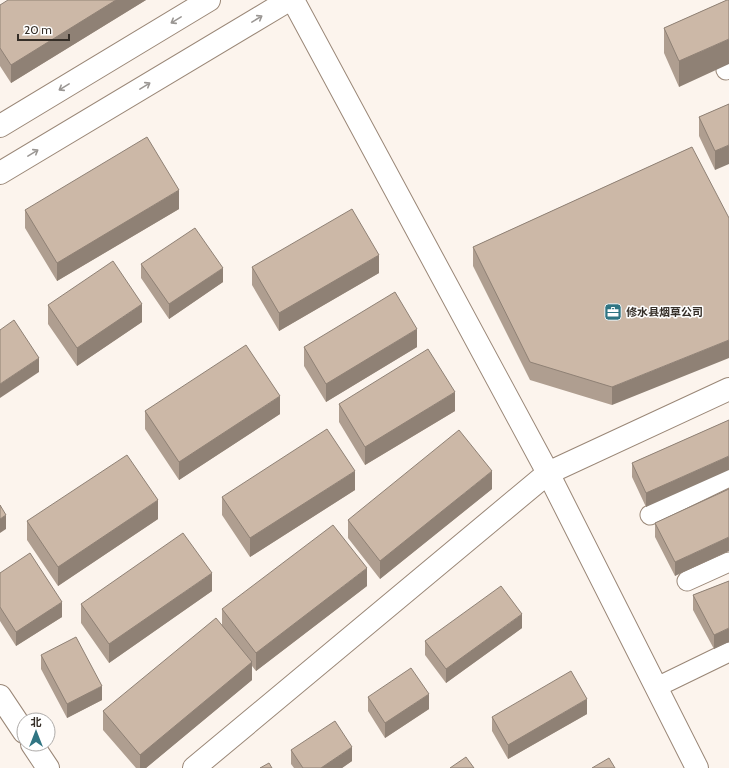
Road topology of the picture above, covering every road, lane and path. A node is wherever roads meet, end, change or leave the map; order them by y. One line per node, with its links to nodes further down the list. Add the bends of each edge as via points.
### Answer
1 (209, 0): 4 (main road, one-way to 4)
2 (288, 0): 5 (main road, one-way to 2)
3 (293, 0): 7 (main road)
4 (0, 126)
5 (0, 173)
6 (729, 389): 7 (main road)
7 (548, 473): 13 (main road); 18 (main road)
8 (729, 477): 9 (street)
9 (650, 515)
10 (729, 562): 11 (street)
11 (687, 581)
12 (729, 652): 13 (street)
13 (657, 687): 19 (main road)
14 (0, 696): 15 (main road)
15 (16, 720)
16 (37, 752): 17 (main road)
17 (48, 768)
18 (194, 768)
19 (697, 768)

